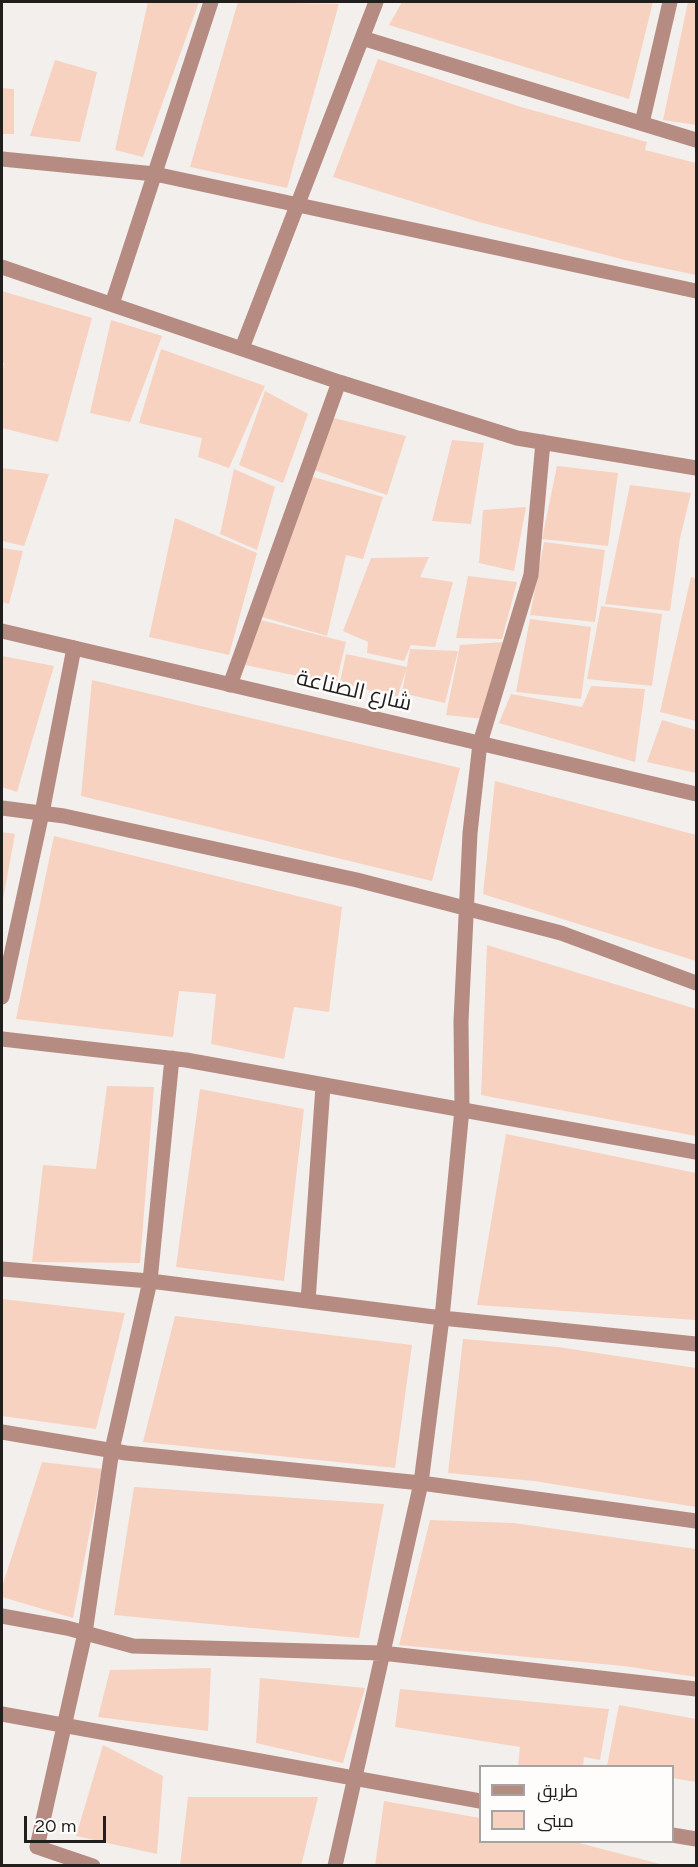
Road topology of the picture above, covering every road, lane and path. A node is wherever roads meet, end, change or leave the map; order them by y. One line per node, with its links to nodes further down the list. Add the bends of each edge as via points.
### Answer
1 (211, 2): 8 (street)
2 (376, 2): 4 (street)
3 (670, 2): 5 (street)
4 (362, 38): 5 (street); 9 (street)
5 (642, 123): 6 (street)
6 (696, 140)
7 (2, 159): 8 (street)
8 (154, 174): 9 (street); 12 (street)
9 (298, 204): 11 (street); 13 (street)
10 (2, 267): 12 (street)
11 (696, 291)
12 (112, 304): 13 (street)
13 (242, 348): 14 (street)
14 (339, 382): 15 (street, via 517,438); 19 (street)
15 (543, 442): 16 (street); 20 (street, via 531,575)
16 (696, 468)
17 (2, 631): 18 (street, شارع الصناعة)
18 (74, 648): 19 (street, شارع الصناعة); 23 (street)
19 (230, 685): 20 (street, شارع الصناعة)
20 (480, 743): 21 (street, شارع الصناعة); 24 (street)
21 (696, 794)
22 (2, 807): 23 (street)
23 (42, 813): 24 (street, via 357,880); 26 (street)
24 (466, 908): 25 (street, via 561,933); 30 (street)
25 (696, 982)
26 (2, 998)
27 (2, 1039): 28 (street)
28 (172, 1058): 29 (street); 33 (street)
29 (323, 1086): 30 (street); 34 (street)
30 (462, 1109): 31 (street); 35 (street)
31 (696, 1152)
32 (2, 1269): 33 (street)
33 (150, 1281): 34 (street); 38 (street)
34 (308, 1300): 35 (street)
35 (442, 1318): 36 (street); 39 (street)
36 (696, 1344)
37 (2, 1432): 38 (street)
38 (112, 1450): 39 (street); 42 (street)
39 (421, 1483): 40 (street); 43 (street)
40 (696, 1521)
41 (2, 1616): 42 (street)
42 (85, 1633): 43 (street, via 133,1646); 46 (street)
43 (382, 1653): 44 (street); 47 (street)
44 (696, 1689)
45 (2, 1714): 46 (street)
46 (63, 1725): 47 (street); 51 (street, via 38,1847)
47 (356, 1779): 48 (street); 52 (street)
48 (479, 1801)
49 (674, 1835): 50 (street)
50 (696, 1839)
51 (93, 1866)
52 (335, 1866)

